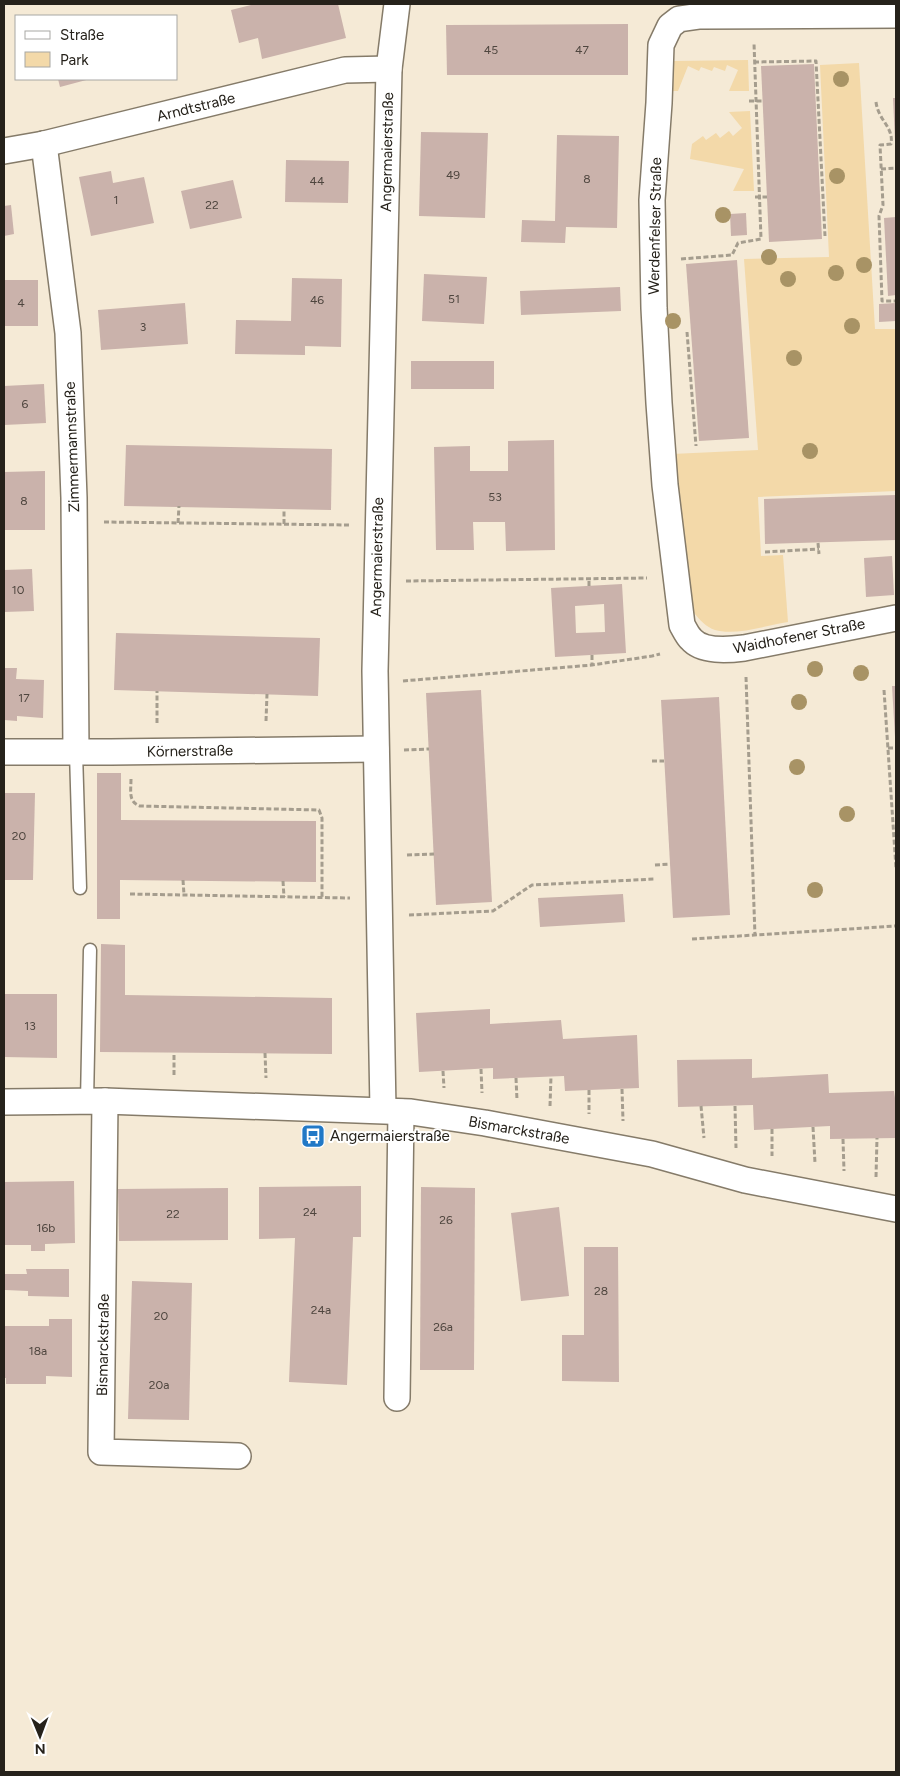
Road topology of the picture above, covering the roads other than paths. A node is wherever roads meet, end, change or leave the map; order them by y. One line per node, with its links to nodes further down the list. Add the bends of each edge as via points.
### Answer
1 (397, 4): 3 (street, Angermaierstraße)
2 (896, 15): 7 (street, Werdenfelser Straße, via 691,17 670,26 661,45 652,200 654,308 665,485)
3 (388, 69): 4 (street, Arndtstraße, via 345,70); 8 (street, Angermaierstraße, via 375,662)
4 (44, 144): 5 (street, Arndtstraße); 10 (street, Zimmermannstraße, via 68,333)
5 (4, 151)
6 (896, 618): 7 (street, Waidhofener Straße, via 727,650 710,648 692,640)
7 (682, 625)
8 (376, 749): 10 (street, Körnerstraße); 15 (street, Angermaierstraße)
9 (4, 752): 10 (street, Körnerstraße)
10 (76, 752): 11 (lane)
11 (80, 888)
12 (90, 950): 13 (lane)
13 (96, 1101): 14 (street, Bismarckstraße); 15 (street, Bismarckstraße); 18 (street, Bismarckstraße, via 101,1452)
14 (4, 1102)
15 (392, 1111): 16 (street, Bismarckstraße, via 485,1123 652,1154 745,1180); 17 (street, Angermaierstraße)
16 (896, 1209)
17 (397, 1398)
18 (238, 1456)

